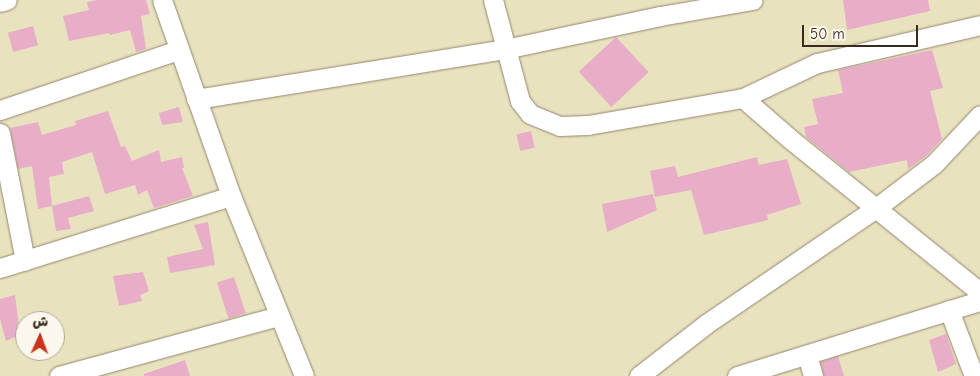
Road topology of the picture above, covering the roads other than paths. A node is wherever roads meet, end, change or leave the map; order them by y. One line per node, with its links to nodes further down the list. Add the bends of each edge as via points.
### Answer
1 (8, 0): 5 (street)
2 (494, 0): 8 (street)
3 (753, 0): 6 (street)
4 (168, 1): 9 (street)
5 (0, 2)
6 (658, 8): 8 (street)
7 (980, 25): 10 (street, via 817,62)
8 (505, 49): 10 (street, via 520,101 530,114 560,126 588,125); 11 (street)
9 (178, 50): 11 (street); 12 (street)
10 (743, 98): 16 (street)
11 (196, 99): 15 (street)
12 (0, 110)
13 (980, 115): 16 (street, via 934,164)
14 (0, 133): 17 (street)
15 (231, 196): 17 (street); 22 (street)
16 (876, 208): 19 (street); 26 (street, via 706,324)
17 (25, 261): 18 (street)
18 (0, 268)
19 (980, 292)
20 (980, 301): 21 (street)
21 (949, 310): 23 (street); 29 (street)
22 (279, 316): 24 (street); 25 (street)
23 (807, 355): 27 (street); 28 (street)
24 (59, 376)
25 (304, 376)
26 (639, 376)
27 (737, 376)
28 (813, 376)
29 (974, 376)

